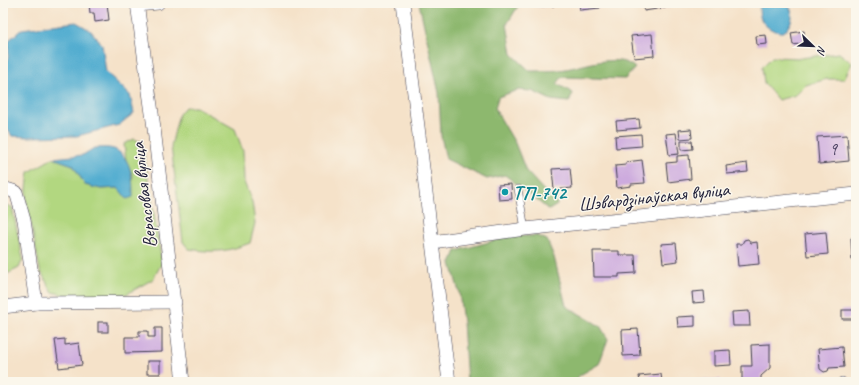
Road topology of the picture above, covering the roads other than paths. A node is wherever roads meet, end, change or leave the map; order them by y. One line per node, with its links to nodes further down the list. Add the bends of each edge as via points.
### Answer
1 (158, 3): 3 (street)
2 (403, 3): 8 (street)
3 (137, 4): 9 (street, Верасовая вуліца)
4 (3, 188): 10 (street, via 16,192 24,220)
5 (518, 189): 7 (lane)
6 (856, 194): 7 (street, Шэвардзінаўская вуліца)
7 (525, 229): 8 (street, Шэвардзінаўская вуліца)
8 (432, 242): 13 (street)
9 (175, 302): 10 (street); 12 (street, Верасовая вуліца)
10 (36, 303): 11 (street)
11 (3, 307)
12 (183, 382)
13 (449, 382)

